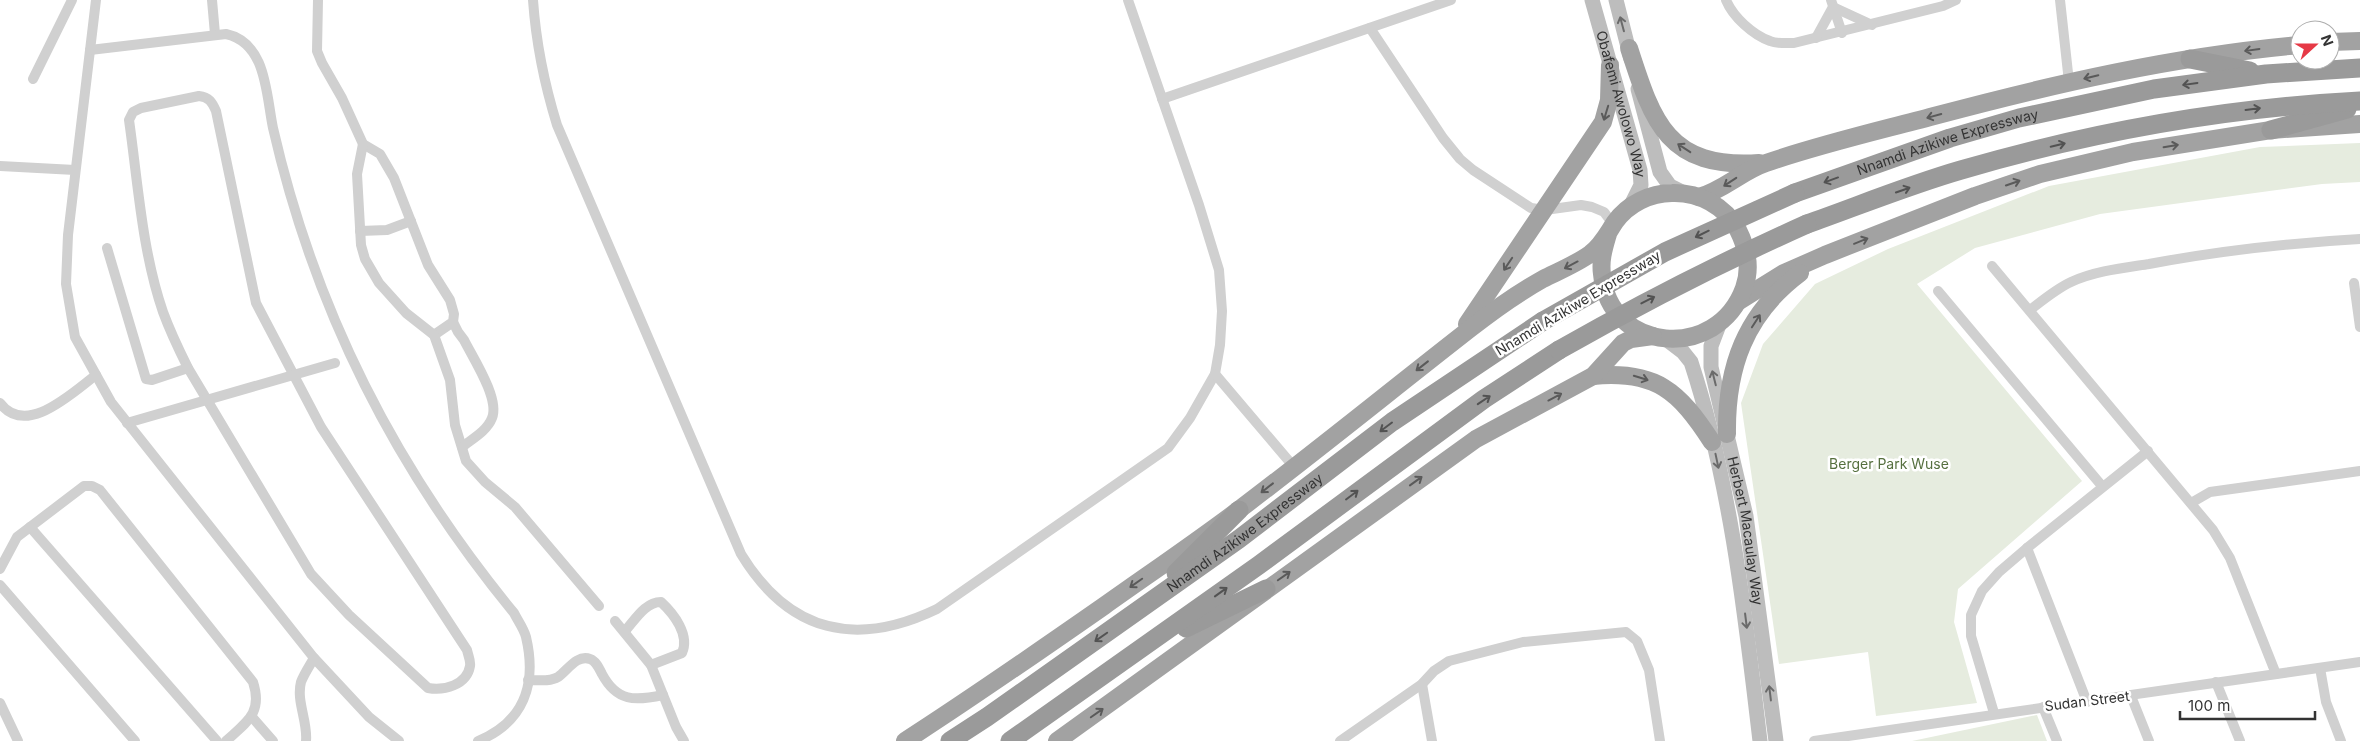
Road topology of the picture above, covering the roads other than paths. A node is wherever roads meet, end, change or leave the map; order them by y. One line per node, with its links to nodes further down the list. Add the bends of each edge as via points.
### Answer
1 (72, 0): 28 (street)
2 (96, 0): 23 (street)
3 (212, 0): 17 (street)
4 (318, 0): 35 (street, via 317,51)
5 (533, 0): 62 (street, via 544,83 557,125 741,554 776,600 807,619 837,629 874,629 914,620 937,609 1168,448)
6 (1128, 0): 30 (street)
7 (1451, 0): 15 (street)
8 (1592, 0): 25 (main road, Obafemi Awolowo Way)
9 (1616, 0): 22 (main road, Obafemi Awolowo Way, one-way to 9)
10 (1726, 0): 18 (street, via 1729,8 1748,28 1771,42 1794,43)
11 (1956, 0): 14 (street)
12 (2060, 0): 29 (street)
13 (1832, 4): 14 (street); 16 (street); 18 (street)
14 (1872, 25): 16 (street)
15 (1370, 28): 30 (street); 42 (street, via 1430,120 1460,159 1522,203)
16 (1842, 33): 18 (street)
17 (214, 34): 23 (street); 92 (street, via 238,36 250,46 258,60 299,226 345,343 382,422 424,492 514,613 526,636 530,665)
18 (1816, 38)
19 (2360, 41): 20 (highway)
20 (2340, 42)
21 (2290, 46): 24 (highway, Nnamdi Azikiwe Expressway, one-way to 24)
22 (1629, 48): 36 (highway, one-way to 22, via 1713,162 1675,142 1651,112); 39 (main road, Obafemi Awolowo Way, via 1660,172 1670,186)
23 (90, 50): 38 (street)
24 (2190, 59): 27 (highway); 29 (highway, Nnamdi Azikiwe Expressway, one-way to 29)
25 (1610, 65): 41 (main road, Obafemi Awolowo Way, via 1640,170 1641,185); 42 (highway, one-way to 42, via 1609,100 1603,122)
26 (2360, 68): 27 (highway, Nnamdi Azikiwe Expressway)
27 (2266, 74): 83 (highway, Nnamdi Azikiwe Expressway, one-way to 83, bridge, via 2154,89 2019,118 1950,138 1795,193 1665,252 1543,321 1392,422 1239,539)
28 (33, 79)
29 (2069, 82): 36 (highway, Nnamdi Azikiwe Expressway, one-way to 36)
30 (1162, 100): 62 (street, via 1219,270 1222,310)
31 (2360, 101): 86 (highway, one-way to 31, bridge, via 1484,399 1560,350 1693,277 1807,224 1960,170 2127,129 2222,113)
32 (2360, 106): 34 (highway)
33 (2360, 124): 34 (highway)
34 (2271, 130): 48 (highway, one-way to 34, via 2040,174 2133,152)
35 (363, 144): 43 (street, via 380,154 394,178); 45 (street, via 357,174)
36 (1765, 163): 40 (highway, Nnamdi Azikiwe Expressway, one-way to 40, via 1715,192)
37 (0, 166): 38 (street)
38 (75, 170): 63 (street, via 66,284 75,338)
39 (1682, 192): 40 (highway); 41 (highway, via 1655,195)
40 (1700, 196): 52 (highway, via 1728,216 1743,240 1748,260)
41 (1630, 207): 44 (highway)
42 (1545, 210): 44 (street, via 1581,205 1592,207 1604,212); 59 (highway, one-way to 59, via 1472,317)
43 (411, 221): 45 (street, via 387,230); 54 (street, via 428,265 450,300)
44 (1611, 229): 58 (highway, via 1602,254 1607,296 1634,328); 59 (highway, Nnamdi Azikiwe Expressway, one-way to 59, via 1586,256 1521,292)
45 (360, 231): 57 (street, via 365,259 379,283 406,313)
46 (2360, 239): 53 (street, via 2270,246 2096,274 2071,282)
47 (106, 248): 61 (street, via 146,379)
48 (1826, 255): 52 (highway, via 1784,274); 69 (highway, one-way to 48, via 1730,385 1748,333 1759,315 1789,282)
49 (1992, 266): 53 (street)
50 (2354, 283): 56 (street)
51 (1938, 291): 74 (street)
52 (1739, 301): 55 (highway)
53 (2030, 310): 71 (street)
54 (453, 322): 57 (street); 70 (street, via 492,395 494,408 485,429)
55 (1719, 325): 58 (highway, via 1685,339); 69 (main road, Herbert Macaulay Way, one-way to 55, via 1711,367 1711,346)
56 (2360, 327)
57 (434, 336): 70 (street, via 450,380 455,425)
58 (1660, 338): 65 (highway, via 1631,339 1623,343); 69 (main road, Herbert Macaulay Way, via 1683,352 1691,362)
59 (1444, 349): 72 (highway, Nnamdi Azikiwe Expressway, one-way to 72)
60 (335, 363): 64 (street)
61 (188, 368): 64 (street, via 156,289 141,214 130,120 133,112 141,108 199,96 212,102 216,111 256,303); 66 (street)
62 (1215, 374): 72 (street)
63 (96, 375): 67 (street, via 48,410 35,415 13,414); 68 (street)
64 (294, 375): 66 (street); 66 (street, via 321,427 467,650 471,664 467,676 454,686 439,691 428,688 328,594 311,574)
65 (1593, 376): 69 (highway, one-way to 69, via 1630,375 1661,386 1687,404); 81 (highway, one-way to 65, via 1476,439)
66 (207, 400): 68 (street)
67 (0, 403)
68 (127, 423): 87 (street)
69 (1720, 438): 118 (main road, Herbert Macaulay Way, one-way to 118); 119 (main road, Herbert Macaulay Way, one-way to 69, via 1746,516)
70 (462, 448): 82 (street, via 472,468 515,507)
71 (2148, 451): 74 (street); 75 (street)
72 (1294, 467): 76 (highway, Nnamdi Azikiwe Expressway, one-way to 76)
73 (2360, 470): 75 (street, via 2210,492)
74 (2102, 486): 78 (street)
75 (2191, 503): 91 (street, via 2230,558)
76 (1238, 510): 83 (highway); 111 (highway, Nnamdi Azikiwe Expressway, one-way to 111, via 977,695)
77 (30, 527): 79 (street, via 17,537); 101 (street, via 84,486 100,490 253,682 256,692); 104 (street)
78 (2027, 548): 97 (street); 100 (street, via 1982,591 1970,616 1971,636)
79 (0, 569)
80 (0, 584): 103 (street)
81 (1266, 589): 86 (highway); 114 (highway, one-way to 81)
82 (599, 606)
83 (1142, 608): 112 (highway, Nnamdi Azikiwe Expressway, one-way to 112)
84 (615, 621): 85 (street)
85 (625, 631): 89 (street); 89 (street, via 654,602 661,602 668,608 684,633 686,644 682,653)
86 (1136, 653): 113 (highway)
87 (314, 658): 107 (street, via 301,683); 108 (street, via 369,717)
88 (2360, 662): 90 (street, Sudan Street)
89 (651, 664): 95 (street)
90 (2320, 668): 91 (street, Sudan Street); 124 (street, via 2326,702)
91 (2276, 674): 93 (street, Sudan Street)
92 (528, 680): 95 (street, via 558,677 574,662 585,658 591,659 617,694 631,699); 109 (street, via 526,697 515,716)
93 (2216, 682): 96 (street, Sudan Street); 123 (street)
94 (1422, 684): 115 (street); 116 (street); 117 (street, via 1449,660 1523,642 1626,632 1637,641 1649,670)
95 (663, 695): 110 (street)
96 (2131, 696): 97 (street, Sudan Street); 122 (street)
97 (2087, 702): 99 (street, Sudan Street)
98 (0, 703): 102 (street)
99 (2043, 707): 100 (street, Sudan Street); 121 (street)
100 (1994, 713): 120 (street, Sudan Street)
101 (252, 717): 105 (street); 106 (street)
102 (18, 741)
103 (135, 741)
104 (217, 741)
105 (226, 741)
106 (273, 741)
107 (306, 741)
108 (399, 741)
109 (478, 741)
110 (684, 741)
111 (905, 741)
112 (950, 741)
113 (1010, 741)
114 (1057, 741)
115 (1340, 741)
116 (1432, 741)
117 (1660, 741)
118 (1760, 741)
119 (1776, 741)
120 (1814, 741)
121 (2057, 741)
122 (2149, 741)
123 (2240, 741)
124 (2340, 741)

